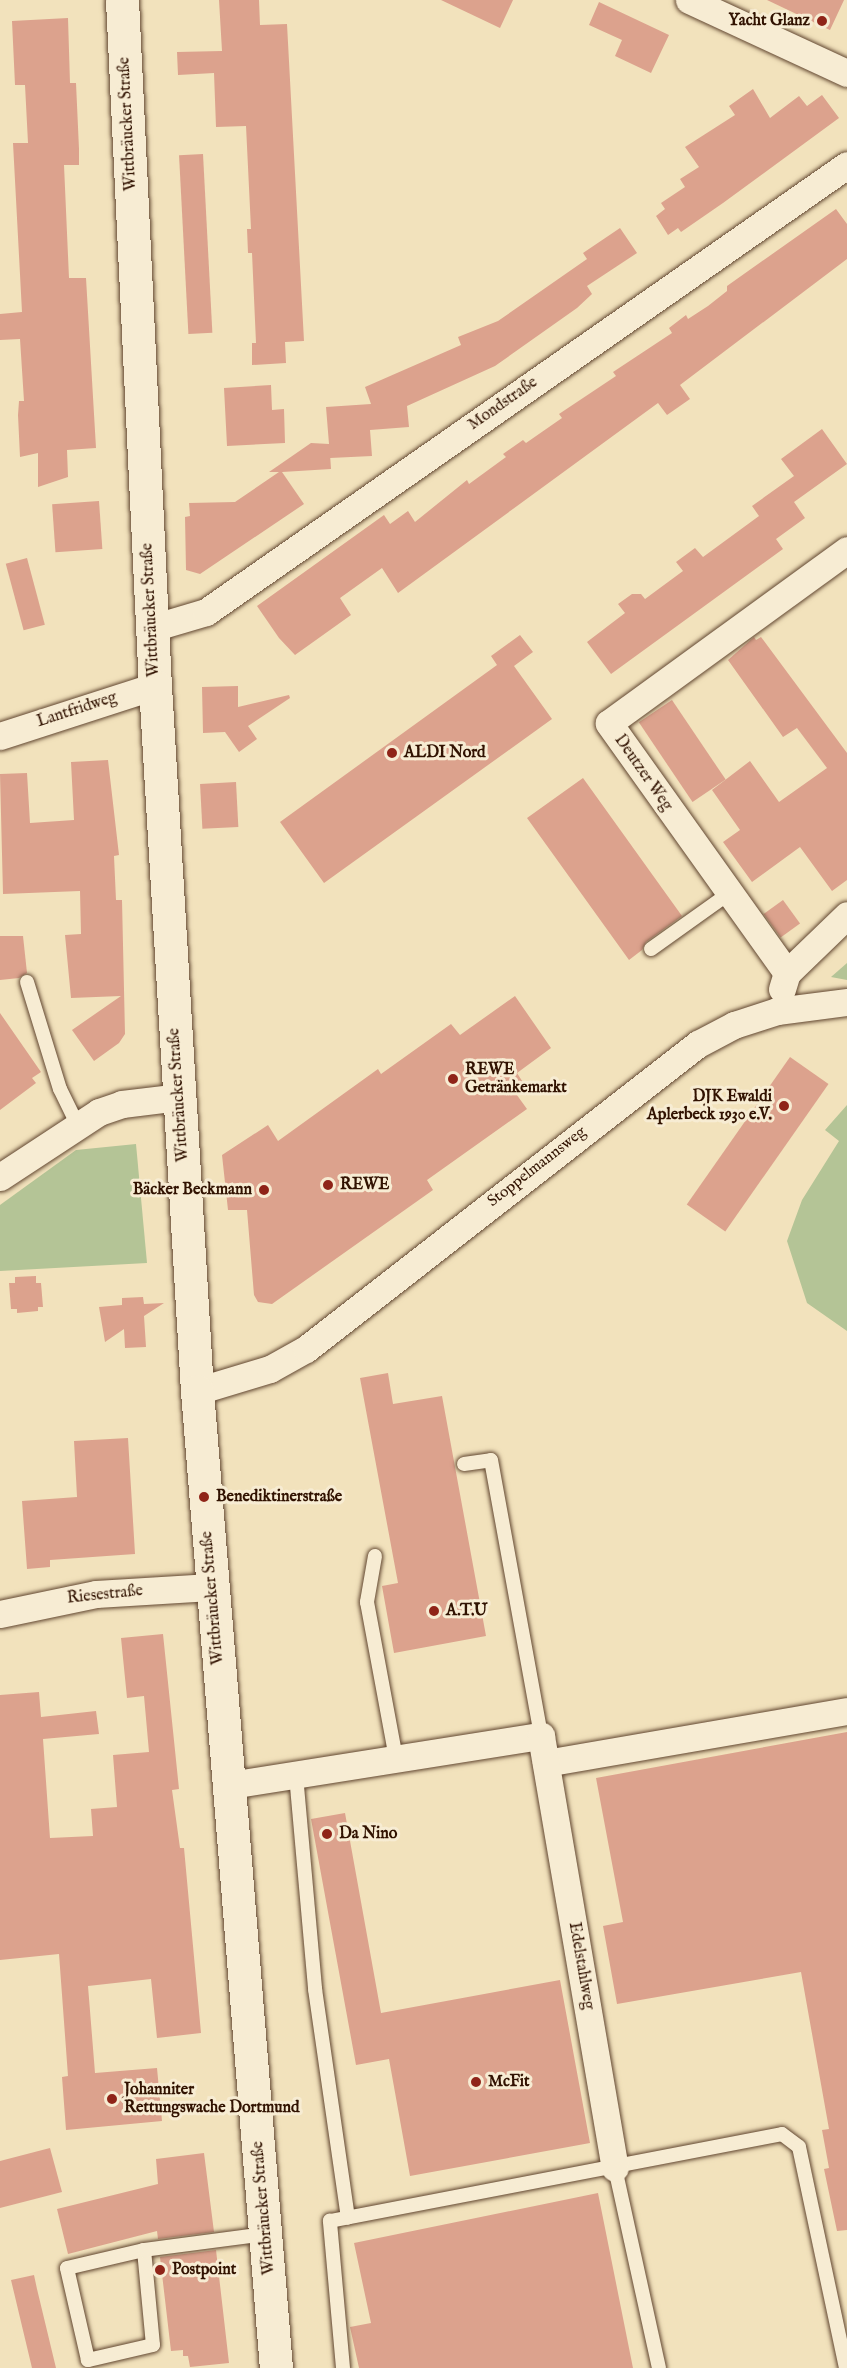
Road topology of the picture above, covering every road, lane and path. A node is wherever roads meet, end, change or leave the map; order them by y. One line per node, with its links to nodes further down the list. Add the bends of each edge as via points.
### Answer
1 (122, 0): 6 (main road, Wittbräucker Straße)
2 (689, 0): 3 (street)
3 (847, 73)
4 (847, 165): 6 (street, Mondstraße, via 206,612)
5 (847, 550): 9 (street, Deutzer Weg, via 609,723)
6 (152, 628): 7 (main road, Wittbräucker Straße)
7 (154, 686): 8 (street, Lantfridweg); 16 (main road, Wittbräucker Straße)
8 (0, 736)
9 (728, 894): 11 (lane); 12 (street, Deutzer Weg)
10 (847, 915): 12 (street)
11 (651, 949)
12 (787, 973): 15 (street)
13 (27, 982): 17 (lane, via 60,1089)
14 (847, 1002): 15 (street, Stoppelmannsweg)
15 (777, 1011): 19 (street, Stoppelmannsweg, via 734,1024 698,1044 306,1349 270,1369)
16 (179, 1097): 17 (street, via 122,1104); 19 (main road, Wittbräucker Straße)
17 (77, 1125): 18 (street)
18 (0, 1177)
19 (197, 1391): 22 (main road, Wittbräucker Straße)
20 (464, 1464): 25 (lane, Edelstahlweg, via 491,1460)
21 (375, 1557): 26 (lane, via 367,1602)
22 (211, 1587): 23 (street, Riesestraße, via 96,1594); 29 (main road, Wittbräucker Straße)
23 (0, 1614)
24 (847, 1711): 27 (street)
25 (541, 1736): 26 (street); 27 (street, Edelstahlweg)
26 (396, 1758): 28 (street)
27 (546, 1763): 30 (street, Edelstahlweg)
28 (296, 1774): 29 (street); 31 (lane, via 315,1989)
29 (230, 1785): 32 (main road, Wittbräucker Straße)
30 (615, 2168): 31 (lane); 36 (lane); 37 (lane, via 782,2134 799,2147)
31 (348, 2218): 35 (lane, via 330,2221)
32 (266, 2234): 33 (lane); 34 (main road, Wittbräucker Straße)
33 (144, 2250): 33 (lane, via 67,2268 88,2360 153,2345)
34 (276, 2368)
35 (343, 2368)
36 (659, 2368)
37 (846, 2368)

